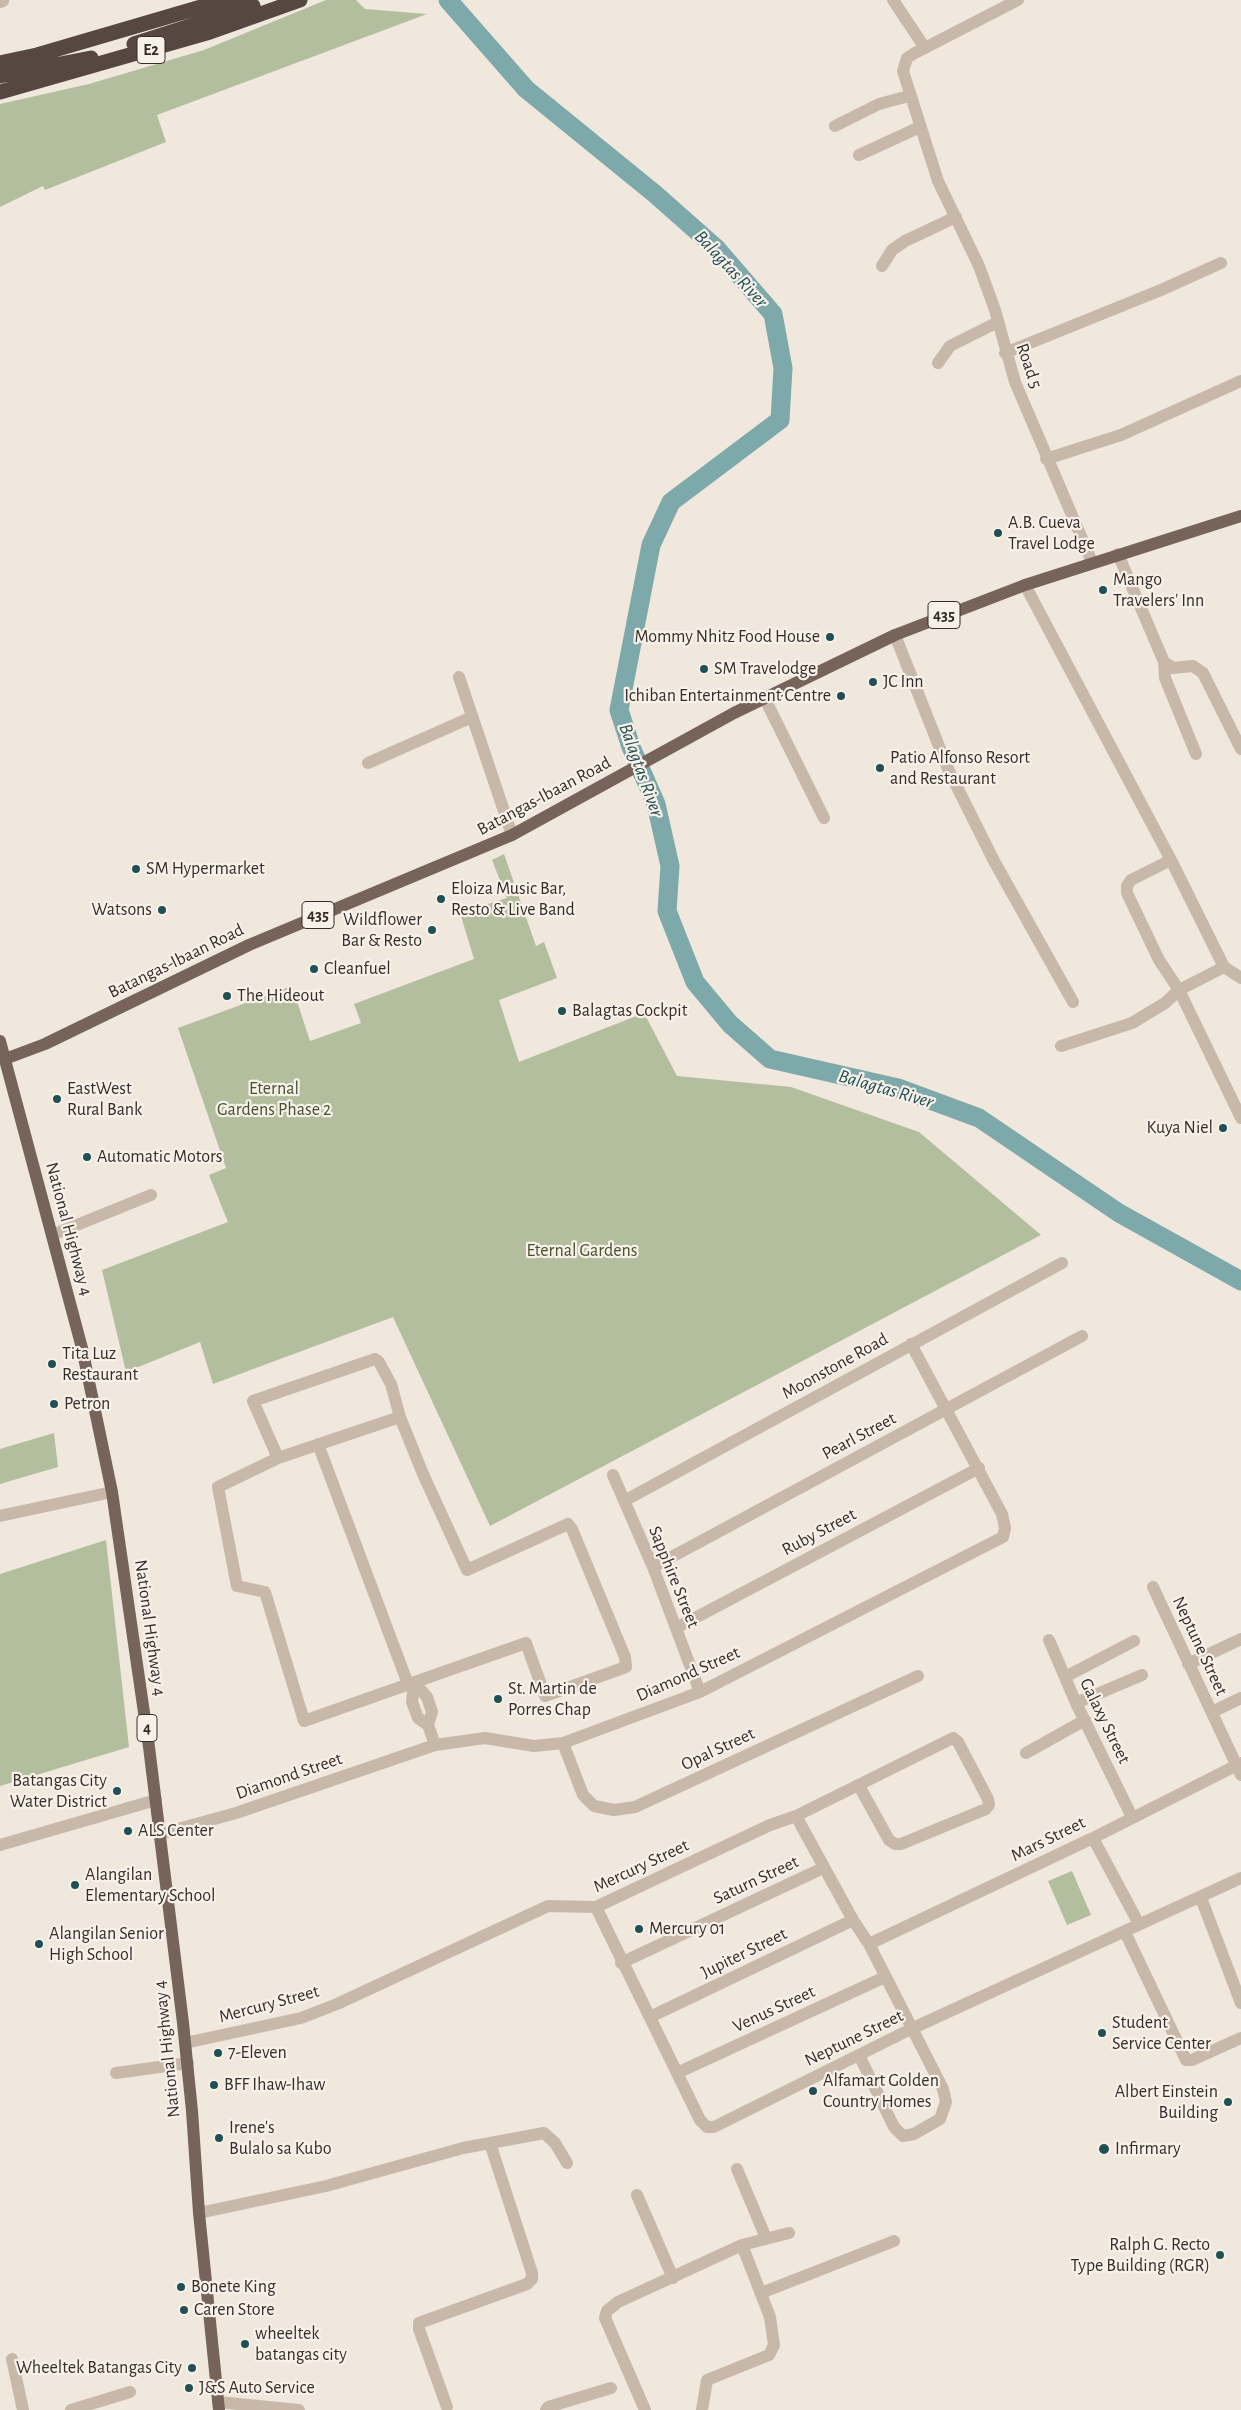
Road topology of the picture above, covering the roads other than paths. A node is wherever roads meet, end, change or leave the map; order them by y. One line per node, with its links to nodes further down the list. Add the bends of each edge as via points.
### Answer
1 (241, 0): 7 (highway, E2, via 218,2)
2 (273, 0): 8 (highway, via 86,59)
3 (300, 0): 9 (highway, E2, via 210,32)
4 (893, 0): 6 (street)
5 (1018, 0): 6 (street)
6 (925, 48): 10 (street, Road 5, via 907,58 904,64)
7 (0, 63)
8 (0, 76)
9 (0, 92)
10 (910, 96): 11 (street, via 879,104); 12 (street, Road 5)
11 (835, 126)
12 (920, 127): 13 (street); 14 (street, Road 5, via 938,181)
13 (859, 155)
14 (956, 217): 16 (street, via 905,241 892,250); 17 (street, Road 5)
15 (1221, 263): 18 (street)
16 (882, 266)
17 (998, 322): 18 (street, Road 5); 19 (street, via 950,346)
18 (1005, 353): 21 (street, Road 5)
19 (938, 362)
20 (1241, 381): 21 (street, via 1121,435)
21 (1046, 459): 24 (street, Road 5)
22 (1241, 516): 23 (main road, Batangas-Ibaan Road / 435)
23 (1118, 554): 24 (main road, Batangas-Ibaan Road / 435); 27 (street)
24 (1092, 562): 25 (main road, Batangas-Ibaan Road / 435)
25 (1025, 585): 26 (main road, Batangas-Ibaan Road / 435); 36 (street)
26 (895, 635): 29 (main road, Batangas-Ibaan Road / 435); 40 (street, via 948,769 994,861)
27 (1164, 662): 31 (street, via 1173,668 1193,666 1203,673); 32 (street, via 1165,678)
28 (459, 677): 30 (street)
29 (764, 697): 34 (street); 35 (main road, Batangas-Ibaan Road / 435)
30 (472, 717): 33 (street); 35 (street)
31 (1241, 749)
32 (1196, 754)
33 (368, 763)
34 (824, 818)
35 (512, 835): 43 (main road, Batangas-Ibaan Road / 435, via 249,945 45,1044)
36 (1171, 860): 37 (street); 39 (street, via 1131,880 1127,893 1160,960)
37 (1224, 967): 38 (street); 39 (street)
38 (1241, 978)
39 (1179, 990): 42 (street, via 1165,1003 1132,1023); 44 (street)
40 (1073, 1002)
41 (0, 1041): 43 (main road, National Highway 4 / 4)
42 (1061, 1046)
43 (2, 1059): 46 (main road, National Highway 4 / 4)
44 (1241, 1118)
45 (151, 1195): 46 (street)
46 (52, 1235): 56 (main road, National Highway 4 / 4, via 82,1348)
47 (1062, 1263): 49 (street, Moonstone Road)
48 (1082, 1336): 50 (street, Pearl Street)
49 (911, 1344): 50 (street, Diamond Street); 57 (street, Moonstone Road)
50 (946, 1409): 54 (street, Diamond Street); 59 (street, Pearl Street)
51 (400, 1417): 52 (street); 53 (street, via 391,1384 375,1359 254,1401); 69 (street, via 467,1570 564,1525 570,1526 625,1657 626,1667 545,1696 526,1643)
52 (318, 1444): 53 (street); 69 (street)
53 (278, 1458): 69 (street, via 218,1487 237,1586 265,1592 304,1721)
54 (979, 1468): 61 (street, Ruby Street); 70 (street, Diamond Street, via 1002,1514 1003,1537)
55 (613, 1475): 57 (street, Sapphire Street)
56 (112, 1492): 58 (street); 80 (main road, National Highway 4 / 4)
57 (624, 1501): 59 (street, Sapphire Street)
58 (0, 1516)
59 (653, 1567): 61 (street, Sapphire Street)
60 (1153, 1587): 65 (street, Neptune Street)
61 (676, 1628): 70 (street, Sapphire Street)
62 (1241, 1639): 65 (street)
63 (1049, 1640): 68 (street, Galaxy Street)
64 (1134, 1641): 68 (street)
65 (1188, 1664): 73 (street, Neptune Street)
66 (1142, 1675): 72 (street)
67 (918, 1676): 75 (street, Opal Street, via 635,1806 614,1810 594,1806 583,1795)
68 (1065, 1677): 72 (street, Galaxy Street)
69 (411, 1683): 76 (street, via 427,1696 432,1712 428,1725)
70 (700, 1692): 75 (street, Diamond Street)
71 (1241, 1698): 73 (street)
72 (1076, 1703): 74 (street, Galaxy Street)
73 (1212, 1712): 78 (street, Neptune Street)
74 (1084, 1720): 77 (street); 82 (street, Galaxy Street)
75 (563, 1743): 76 (street, Diamond Street, via 534,1746 485,1738)
76 (434, 1745): 83 (street, Diamond Street, via 236,1813)
77 (1026, 1753)
78 (1240, 1768): 82 (street, Mars Street)
79 (859, 1786): 79 (street, Mercury Street, via 895,1844 986,1809 989,1804 953,1738); 81 (street, Mercury Street)
80 (156, 1800): 83 (main road, National Highway 4 / 4); 85 (street)
81 (796, 1816): 86 (street); 89 (street, Mercury Street, via 770,1824)
82 (1132, 1817): 84 (street, Mars Street)
83 (160, 1834): 100 (main road, National Highway 4 / 4)
84 (1093, 1838): 91 (street); 93 (street, Mars Street)
85 (0, 1845)
86 (823, 1868): 90 (street); 94 (street, Saturn Street)
87 (1241, 1878): 88 (street, Neptune Street)
88 (1201, 1898): 91 (street, Neptune Street); 96 (street)
89 (596, 1907): 94 (street, Neptune Street); 100 (street, Mercury Street, via 548,1906 302,2018)
90 (852, 1920): 93 (street); 97 (street, Jupiter Street)
91 (1139, 1924): 92 (street, Neptune Street)
92 (1125, 1932): 98 (street, Neptune Street); 99 (street, via 1186,2060)
93 (869, 1944): 95 (street)
94 (621, 1963): 97 (street, Neptune Street)
95 (885, 1977): 98 (street); 104 (street, Venus Street)
96 (1241, 2003)
97 (650, 2018): 104 (street, Neptune Street)
98 (913, 2028): 101 (street, Neptune Street); 101 (street, via 943,2089 946,2102 940,2119 914,2134 903,2136 894,2127)
99 (1241, 2038)
100 (185, 2043): 102 (main road, National Highway 4 / 4)
101 (859, 2055): 104 (street, Neptune Street, via 714,2127 707,2127 700,2120)
102 (188, 2063): 103 (street); 109 (main road, National Highway 4 / 4)
103 (116, 2073)
104 (677, 2073)
105 (490, 2143): 106 (street, via 544,2133 555,2143); 109 (street, via 326,2186); 120 (street, via 532,2279 527,2284 419,2323 418,2329)
106 (567, 2163)
107 (737, 2169): 111 (street)
108 (637, 2194): 114 (street)
109 (199, 2213): 119 (main road, National Highway 4 / 4)
110 (789, 2233): 111 (street)
111 (766, 2238): 113 (street)
112 (894, 2241): 115 (street)
113 (742, 2245): 114 (street); 115 (street)
114 (673, 2278): 125 (street, via 618,2302 607,2311 606,2318)
115 (761, 2293): 126 (street, via 773,2326 772,2351 707,2380)
116 (12, 2359): 121 (street)
117 (611, 2388): 124 (street)
118 (130, 2392): 122 (street)
119 (218, 2406): 123 (street)
120 (445, 2409)
121 (23, 2410)
122 (71, 2410)
123 (300, 2410)
124 (546, 2410)
125 (645, 2410)
126 (702, 2410)

